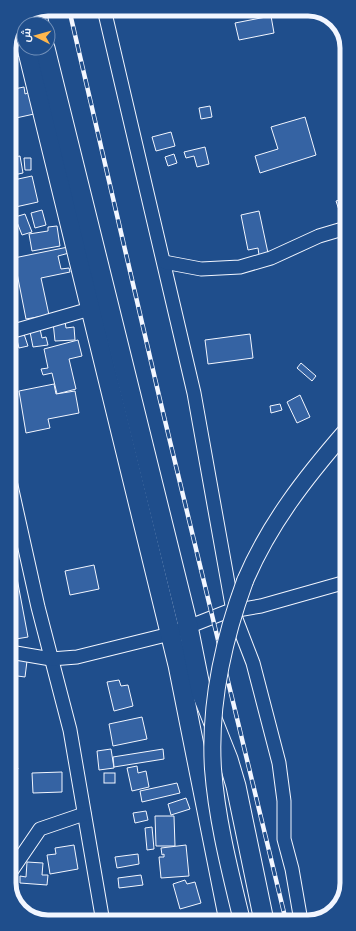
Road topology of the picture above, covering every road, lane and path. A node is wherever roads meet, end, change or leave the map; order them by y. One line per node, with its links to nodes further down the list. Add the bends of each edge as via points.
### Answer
1 (106, 16): 5 (street)
2 (29, 56): 6 (highway)
3 (47, 56): 12 (highway)
4 (340, 230): 5 (street, via 319,236 271,258 240,267 201,269)
5 (164, 262): 11 (street, via 194,393)
6 (90, 309): 7 (street); 13 (highway)
7 (16, 330)
8 (340, 438): 20 (main road, bridge, via 311,471 264,540 232,617 219,673 213,768 219,820)
9 (16, 507): 15 (street)
10 (340, 584): 11 (street, via 261,606)
11 (233, 611): 12 (street); 22 (street, via 253,663 279,763 284,800 284,839)
12 (188, 626): 13 (street); 21 (highway, via 201,691 236,786)
13 (170, 634): 15 (street, via 77,657); 19 (highway)
14 (16, 653): 15 (street)
15 (51, 659): 16 (street, via 70,730)
16 (84, 814): 17 (street, via 40,830); 18 (street)
17 (16, 864)
18 (102, 915)
19 (228, 915)
20 (241, 915)
21 (263, 915)
22 (301, 915)

